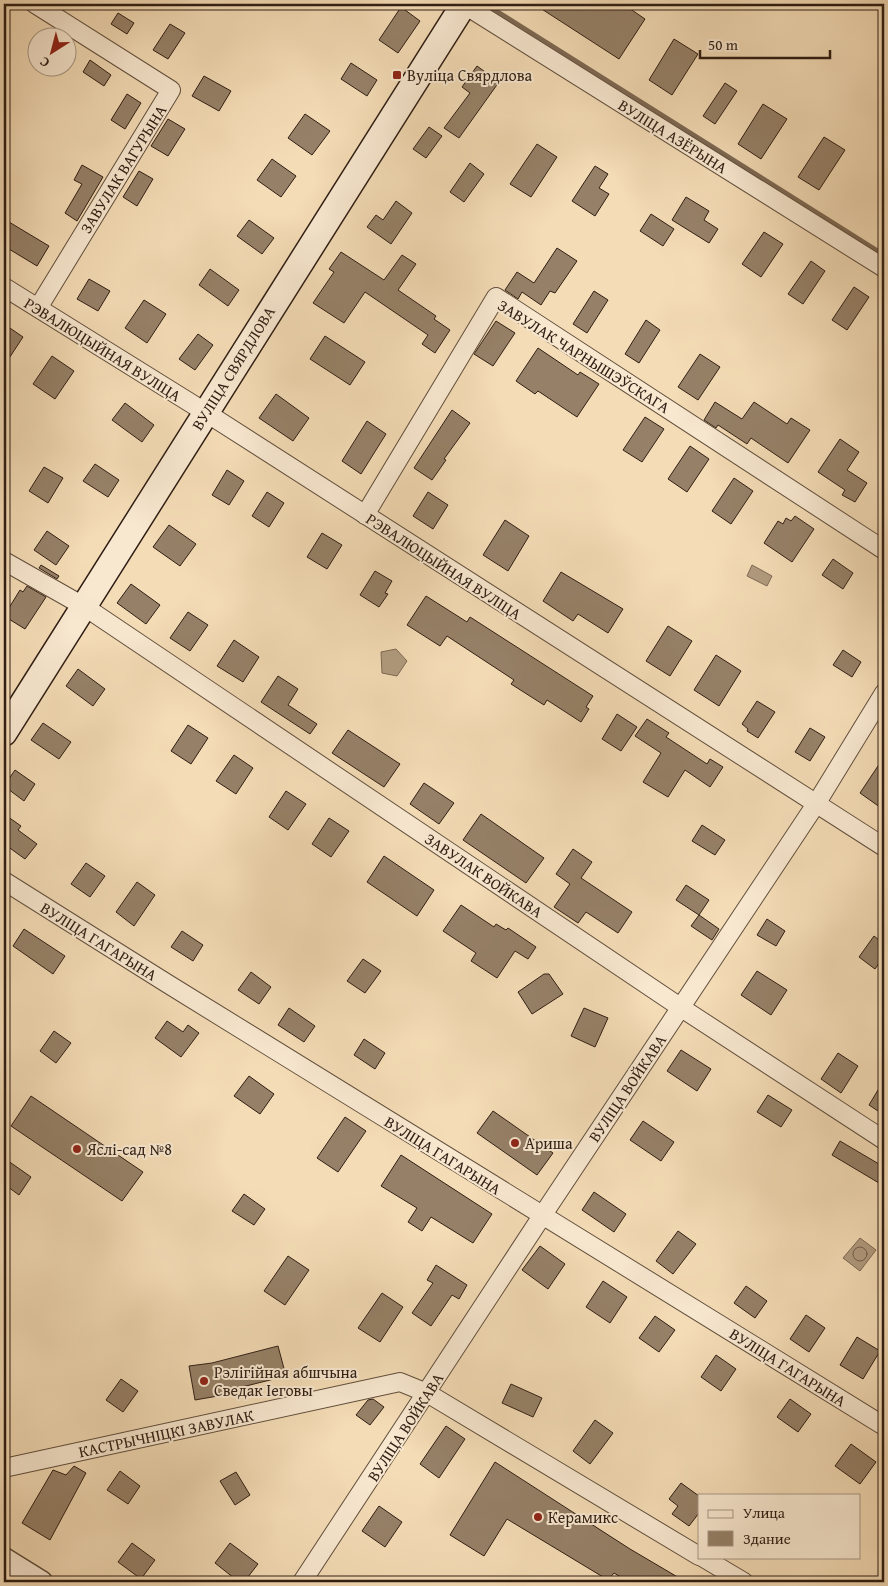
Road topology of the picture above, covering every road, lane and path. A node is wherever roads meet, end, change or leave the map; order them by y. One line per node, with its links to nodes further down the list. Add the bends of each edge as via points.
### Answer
1 (36, 4): 5 (street, ЗАВУЛАК ВАГУРЫНА, via 171,90)
2 (463, 4): 3 (street, ВУЛІЦА АЗЁРЫНА); 6 (main road, ВУЛІЦА СВЯРДЛОВА)
3 (884, 268)
4 (4, 287): 5 (street, РЭВАЛЮЦЫЙНАЯ ВУЛІЦА)
5 (38, 308): 6 (street, РЭВАЛЮЦЫЙНАЯ ВУЛІЦА)
6 (205, 412): 7 (street, РЭВАЛЮЦЫЙНАЯ ВУЛІЦА); 10 (main road, ВУЛІЦА СВЯРДЛОВА)
7 (365, 515): 8 (street, ЗАВУЛАК ЧАРНЫШЭЎСКАГА, via 496,297); 13 (street, РЭВАЛЮЦЫЙНАЯ ВУЛІЦА)
8 (884, 550)
9 (4, 561): 10 (street, ЗАВУЛАК ВОЙКАВА)
10 (84, 607): 12 (main road, ВУЛІЦА СВЯРДЛОВА); 16 (street, ЗАВУЛАК ВОЙКАВА)
11 (884, 693): 13 (street, ВУЛІЦА ВОЙКАВА)
12 (4, 733)
13 (816, 804): 14 (street, РЭВАЛЮЦЫЙНАЯ ВУЛІЦА); 16 (street, ВУЛІЦА ВОЙКАВА)
14 (884, 847)
15 (4, 881): 18 (street, ВУЛІЦА ГАГАРЫНА)
16 (680, 1007): 17 (street, ЗАВУЛАК ВОЙКАВА); 18 (street, ВУЛІЦА ВОЙКАВА)
17 (884, 1140)
18 (542, 1216): 19 (street, ВУЛІЦА ВОЙКАВА); 20 (street, ВУЛІЦА ГАГАРЫНА)
19 (427, 1393): 21 (street, КАСТРЫЧНІЦКІ ЗАВУЛАК, via 400,1382); 22 (street, КАСТРЫЧНІЦКІ ЗАВУЛАК); 26 (street, ВУЛІЦА ВОЙКАВА)
20 (884, 1426)
21 (4, 1468)
22 (698, 1554)
23 (704, 1558): 27 (street, КАСТРЫЧНІЦКІ ЗАВУЛАК)
24 (4, 1559): 25 (street)
25 (41, 1582)
26 (302, 1582)
27 (744, 1582)

